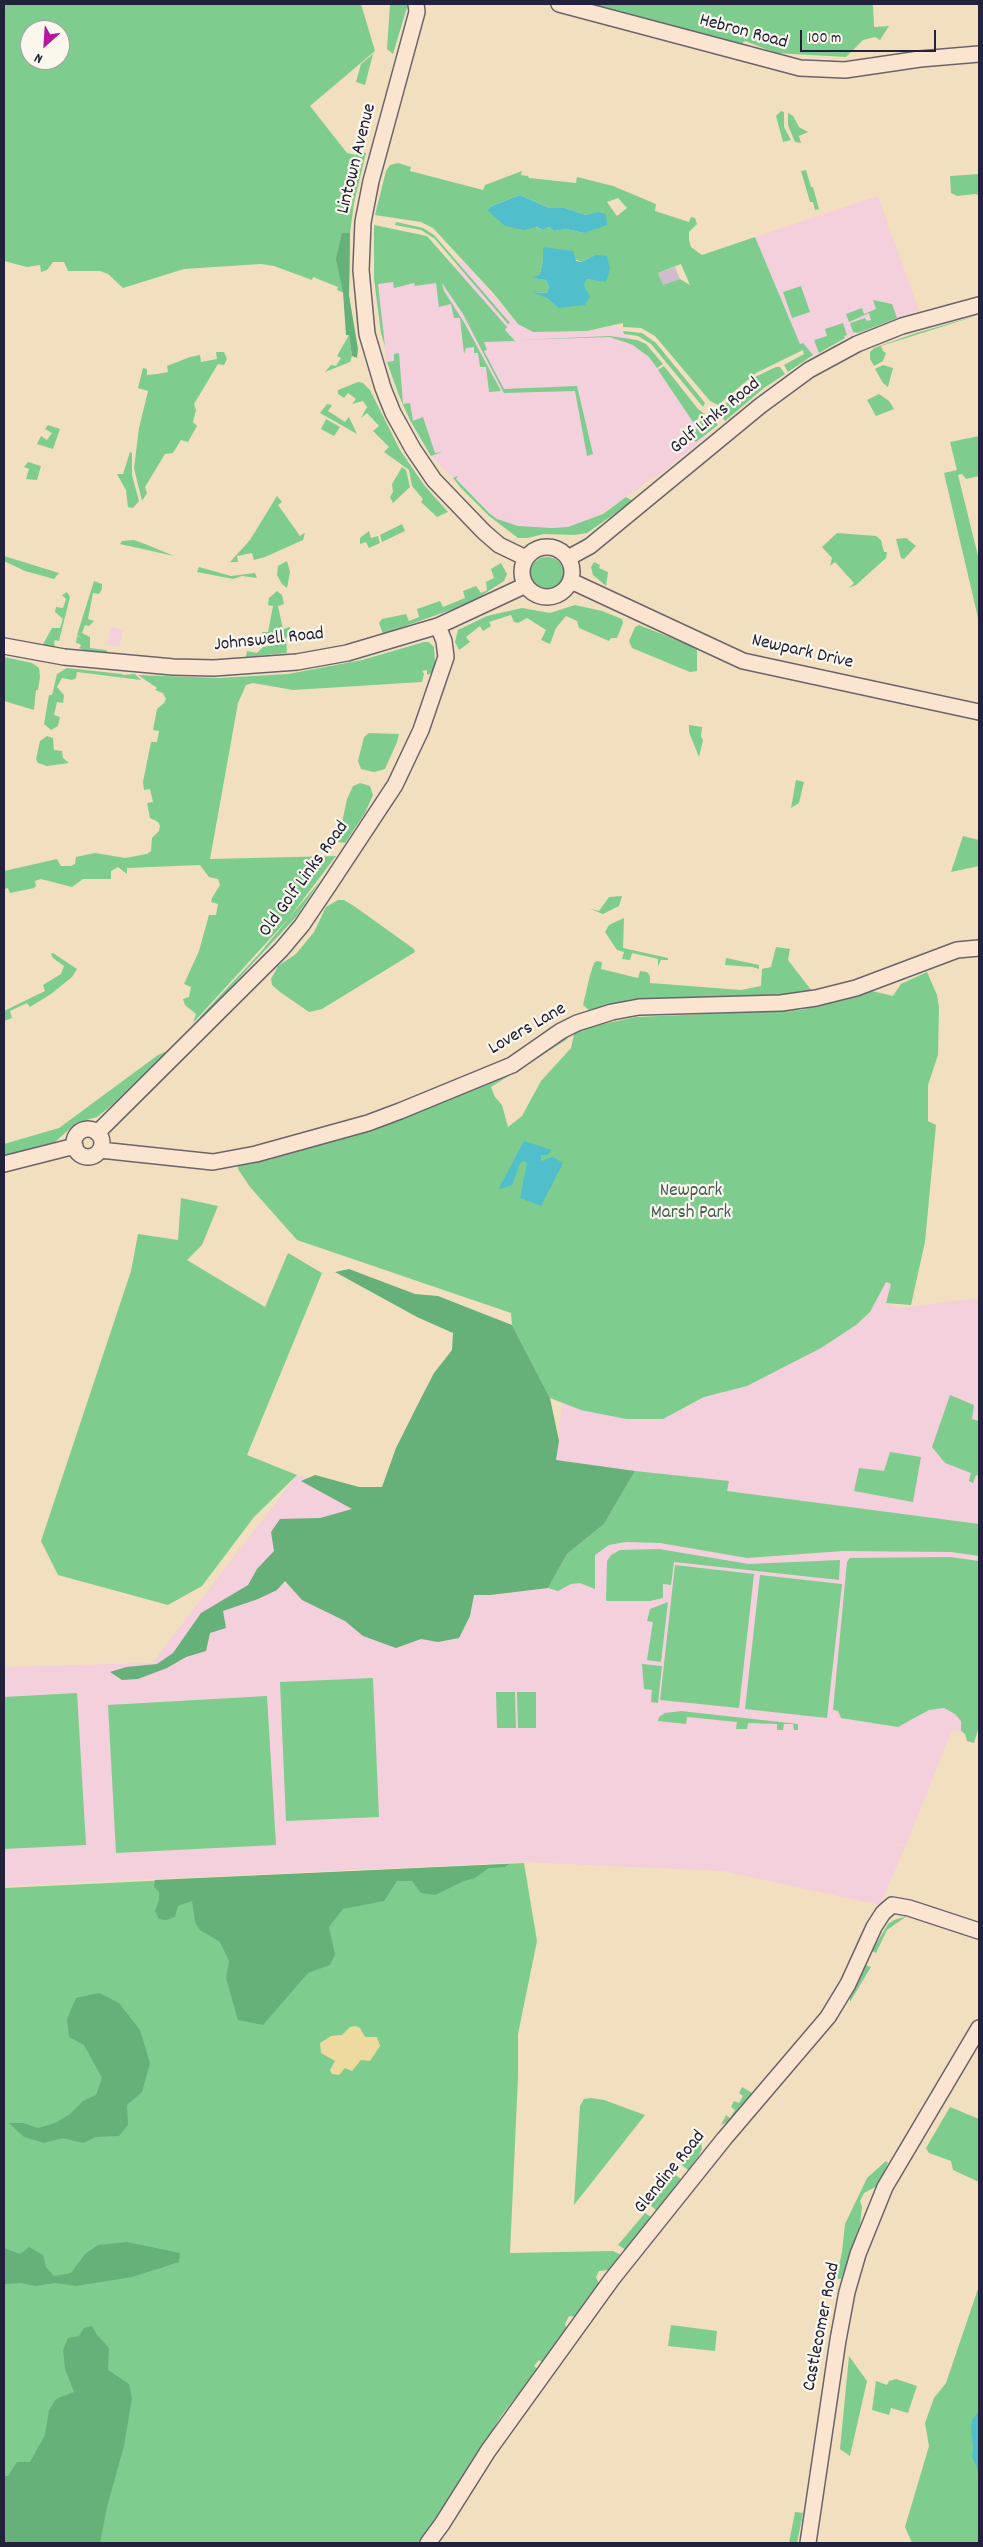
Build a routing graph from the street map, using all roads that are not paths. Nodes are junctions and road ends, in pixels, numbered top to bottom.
1 (559, 4) edge
2 (420, 7) edge
3 (979, 54) edge
4 (979, 305) edge
5 (526, 558) junction
6 (568, 558) junction
7 (570, 581) junction
8 (526, 585) junction
9 (438, 626) junction
10 (4, 646) edge
11 (979, 712) edge
12 (979, 948) edge
13 (97, 1133) junction
14 (75, 1146) junction
15 (100, 1150) junction
16 (4, 1164) edge
17 (979, 1931) edge
18 (979, 2028) edge
19 (428, 2543) edge
20 (808, 2543) edge

1 - 3 street, Hebron Road
2 - 5 street, Lintown Avenue
4 - 6 street, Golf Links Road
5 - 6 street
5 - 8 street
6 - 7 street
7 - 8 street
7 - 11 street, Newpark Drive
8 - 9 street, Johnswell Road
9 - 10 street, Johnswell Road
9 - 13 street, Old Golf Links Road
12 - 15 street, Lovers Lane
13 - 14 street
13 - 15 street
14 - 15 street
14 - 16 street
17 - 19 street, Glendine Road
18 - 20 street, Castlecomer Road

